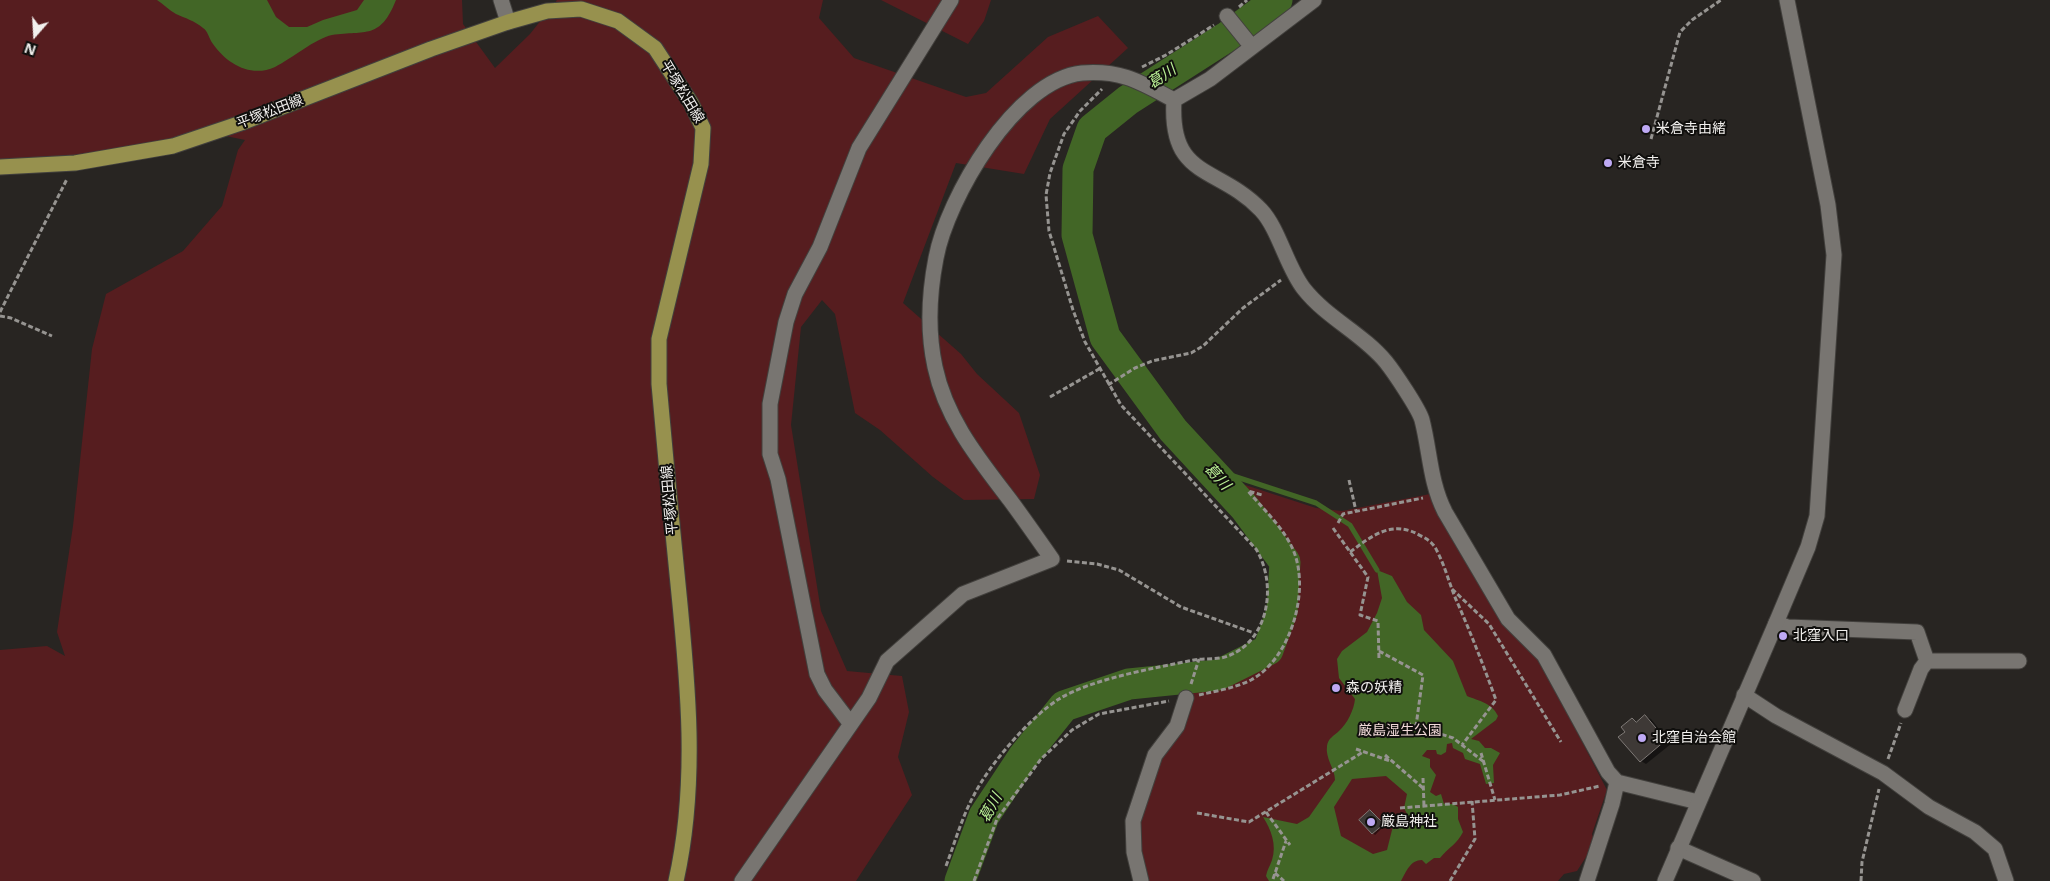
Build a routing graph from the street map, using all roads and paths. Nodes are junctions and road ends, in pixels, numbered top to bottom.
1 (501, 0) edge
2 (951, 0) edge
3 (1314, 0) edge
4 (1721, 0) edge
5 (1787, 0) edge
6 (1714, 2) edge
7 (1224, 18) joint
8 (508, 22) junction
9 (1252, 47) junction
10 (1118, 74) junction
11 (1169, 97) junction
12 (1651, 139) dead end
13 (75, 163) junction
14 (0, 167) edge
15 (1294, 271) junction
16 (0, 312) edge
17 (0, 316) edge
18 (52, 336) dead end
19 (1099, 369) junction
20 (1108, 385) junction
21 (1050, 397) dead end
22 (1349, 480) dead end
23 (1262, 495) dead end
24 (1436, 496) junction
25 (1356, 511) junction
26 (1338, 523) dead end
27 (1333, 528) dead end
28 (1350, 552) junction
29 (1052, 559) junction
30 (1451, 587) junction
31 (1776, 623) junction
32 (1254, 633) junction
33 (1379, 651) junction
34 (1379, 659) dead end
35 (1199, 660) junction
36 (1927, 661) junction
37 (2019, 661) dead end
38 (1744, 695) junction
39 (1186, 698) junction
40 (1905, 710) joint
41 (850, 723) junction
42 (1406, 723) dead end
43 (1416, 726) junction
44 (1561, 742) dead end
45 (1462, 745) junction
46 (1356, 749) dead end
47 (1363, 752) junction
48 (1481, 753) dead end
49 (1384, 755) dead end
50 (1393, 762) junction
51 (1484, 762) junction
52 (1883, 774) junction
53 (1423, 778) dead end
54 (1617, 782) junction
55 (1596, 787) dead end
56 (1423, 788) junction
57 (1495, 800) junction
58 (1472, 801) junction
59 (1698, 802) junction
60 (1424, 806) junction
61 (1400, 808) dead end
62 (1266, 812) junction
63 (1196, 813) dead end
64 (1286, 841) junction
65 (1290, 845) dead end
66 (1678, 848) junction
67 (946, 866) dead end
68 (1275, 873) junction
69 (1273, 879) dead end
70 (676, 881) edge
71 (742, 881) edge
72 (974, 881) edge
73 (1141, 881) edge
74 (1284, 881) edge
75 (1450, 881) edge
76 (1587, 881) edge
77 (1664, 881) edge
78 (1753, 881) edge
79 (1862, 881) edge
80 (2006, 881) edge

1 - 8 street
2 - 41 street
3 - 9 street
4 - 6 path
5 - 31 street
6 - 12 path
7 - 9 street
7 - 10 path
8 - 13 main road, 平塚松田線
8 - 70 main road, 平塚松田線
9 - 11 street
10 - 11 street
10 - 19 path
10 - 29 street
11 - 15 street
13 - 14 main road, 平塚松田線
13 - 16 path
15 - 20 path
15 - 24 street
17 - 18 path
19 - 20 path
19 - 21 path
20 - 32 path
22 - 25 path
23 - 39 path
24 - 25 path
24 - 54 street
25 - 26 path
27 - 28 path
28 - 30 path
28 - 33 path
29 - 32 path
29 - 41 street
30 - 44 path
30 - 45 path
31 - 36 street
31 - 38 street
32 - 35 path
33 - 34 path
33 - 43 path
35 - 39 path
35 - 67 path
36 - 37 street
36 - 40 street
38 - 52 street
38 - 59 street
39 - 72 path
39 - 73 street
40 - 52 path
41 - 71 street
42 - 43 path
43 - 45 path
45 - 51 path
46 - 47 path
47 - 50 path
47 - 62 path
48 - 51 path
49 - 50 path
50 - 56 path
51 - 57 path
52 - 79 path
52 - 80 street
53 - 56 path
54 - 59 street
54 - 76 street
55 - 57 path
56 - 60 path
57 - 58 path
58 - 60 path
58 - 75 path
59 - 66 street
60 - 61 path
62 - 63 path
62 - 64 path
64 - 65 path
64 - 68 path
66 - 77 street
66 - 78 street
68 - 69 path
68 - 74 path

